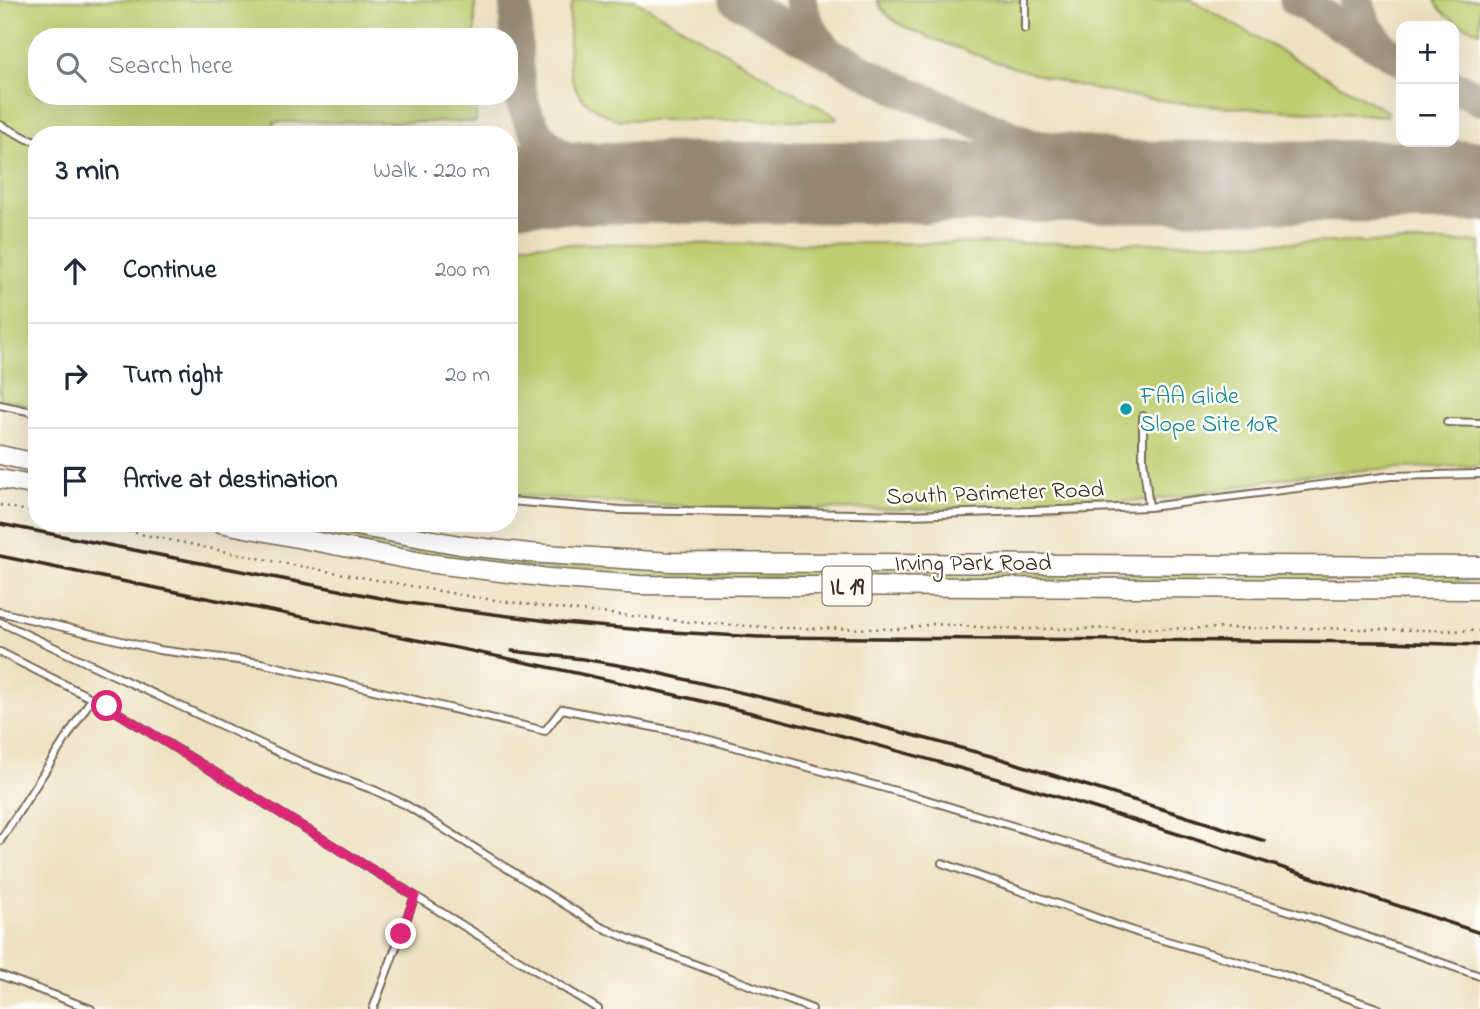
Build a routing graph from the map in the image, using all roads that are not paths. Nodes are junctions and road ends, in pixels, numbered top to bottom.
1 (1025, 0) edge
2 (1025, 29) dead end
3 (0, 125) edge
4 (28, 139) edge
5 (0, 405) edge
6 (28, 411) edge
7 (1143, 416) dead end
8 (1447, 422) dead end
9 (1480, 423) edge
10 (0, 455) edge
11 (28, 461) edge
12 (1480, 474) edge
13 (0, 479) edge
14 (28, 484) edge
15 (518, 502) edge
16 (1149, 507) junction
17 (293, 532) edge
18 (389, 532) edge
19 (1219, 565) junction
20 (1480, 566) edge
21 (1219, 588) junction
22 (1480, 590) edge
23 (0, 612) edge
24 (0, 622) edge
25 (0, 652) edge
26 (92, 698) junction
27 (0, 841) edge
28 (942, 863) dead end
29 (415, 896) junction
30 (0, 975) edge
31 (1480, 975) edge
32 (92, 1009) edge
33 (373, 1009) edge
34 (598, 1009) edge
35 (812, 1009) edge
36 (1379, 1009) edge

1 - 2 lane
3 - 4 lane
5 - 6 lane
7 - 16 lane
8 - 9 lane
10 - 11 main road
12 - 16 lane, South Parimeter Road
13 - 14 main road
15 - 16 lane, South Parimeter Road
17 - 21 main road, Irving Park Road / IL 19
18 - 19 main road, Irving Park Road / IL 19
19 - 20 main road, Irving Park Road / IL 19
19 - 21 lane
21 - 22 main road, Irving Park Road / IL 19
23 - 31 lane
24 - 35 lane
25 - 26 lane
26 - 27 lane
26 - 29 lane
28 - 36 lane
29 - 33 lane
29 - 34 lane
30 - 32 lane

